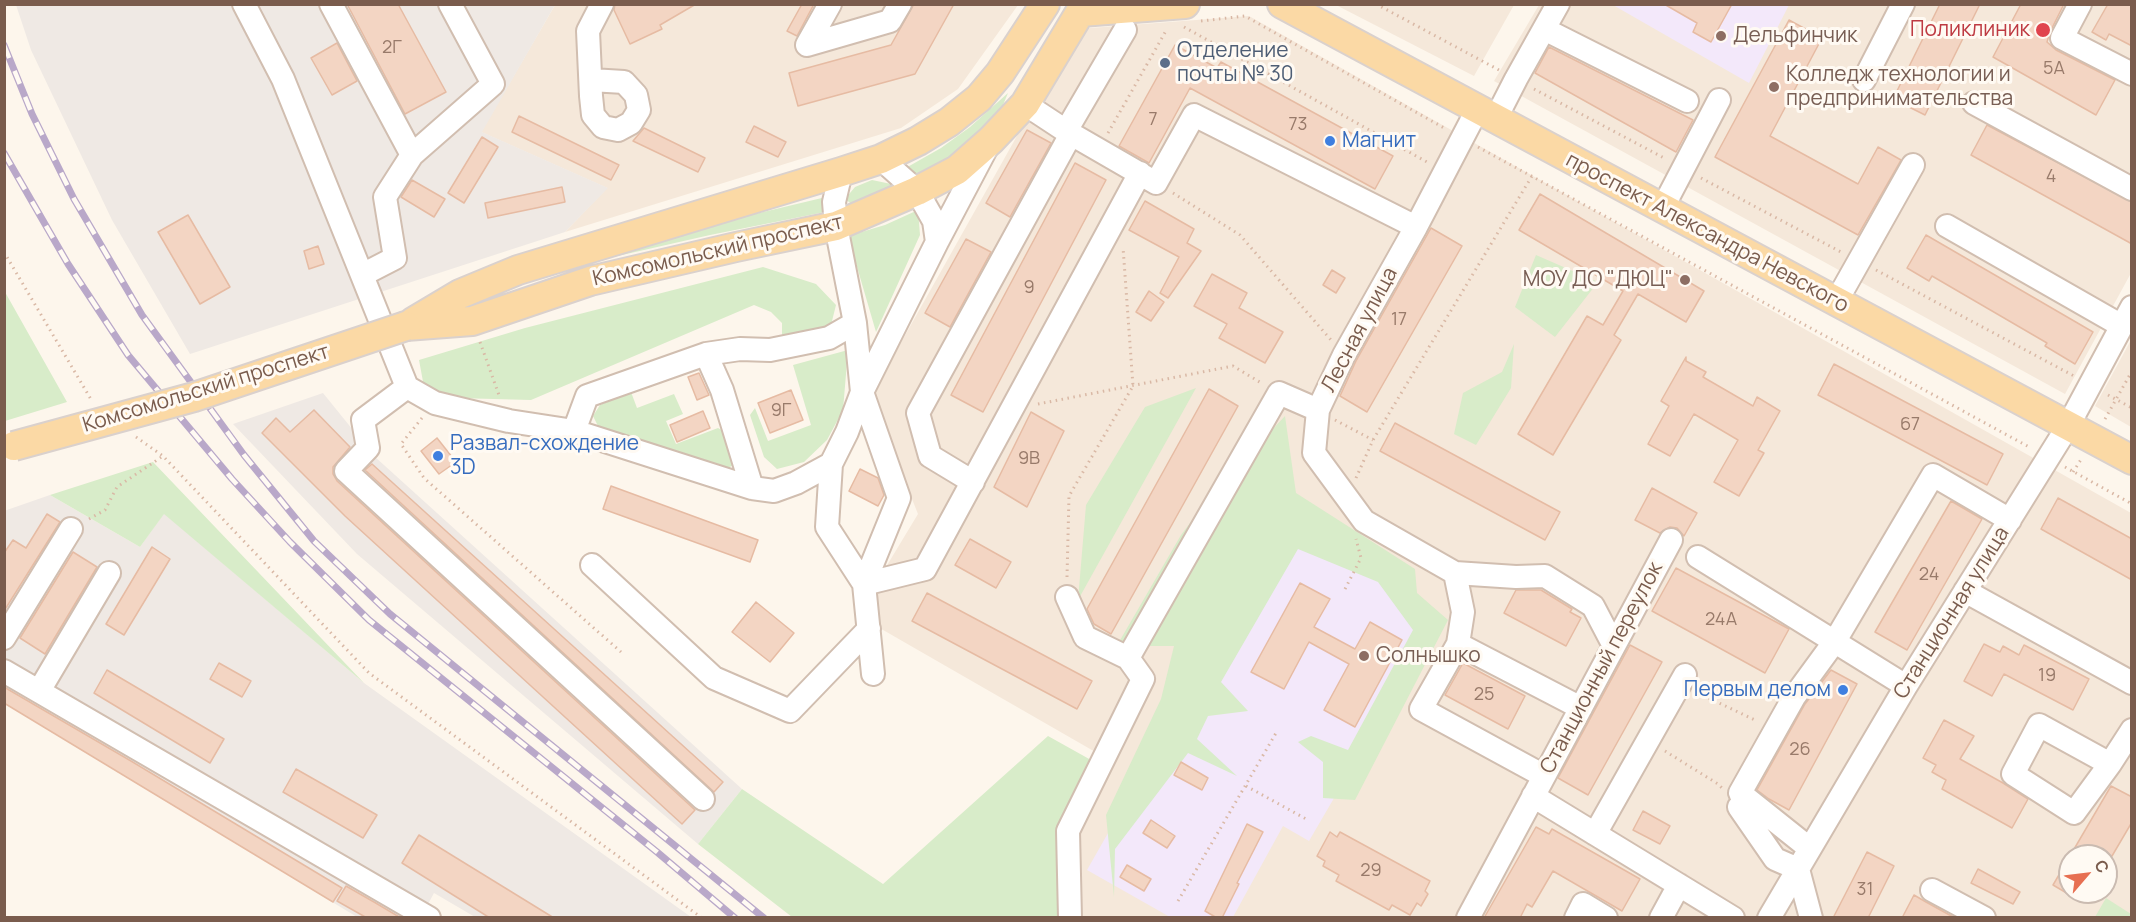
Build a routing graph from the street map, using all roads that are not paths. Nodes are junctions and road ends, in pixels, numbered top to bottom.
1 (244, 4) edge
2 (331, 4) edge
3 (450, 4) edge
4 (602, 4) edge
5 (830, 4) edge
6 (900, 4) edge
7 (1045, 4) edge
8 (1282, 4) edge
9 (1558, 4) edge
10 (1903, 4) edge
11 (2080, 4) edge
12 (1083, 8) edge
13 (1186, 18) edge
14 (1544, 29) junction
15 (1125, 30) dead end
16 (2132, 74) edge
17 (591, 80) dead end
18 (1864, 80) dead end
19 (1719, 100) dead end
20 (1687, 101) dead end
21 (1974, 103) dead end
22 (1025, 104) junction
23 (1486, 115) junction
24 (1068, 132) junction
25 (991, 140) junction
26 (412, 154) junction
27 (881, 159) junction
28 (1913, 165) dead end
29 (841, 172) junction
30 (1148, 178) junction
31 (2132, 189) edge
32 (917, 191) junction
33 (1662, 208) junction
34 (836, 226) junction
35 (1947, 226) dead end
36 (1416, 227) junction
37 (937, 242) junction
38 (362, 275) junction
39 (1836, 302) junction
40 (2127, 316) edge
41 (855, 323) junction
42 (406, 326) junction
43 (706, 354) junction
44 (407, 387) junction
45 (862, 392) junction
46 (1318, 410) junction
47 (2068, 426) junction
48 (574, 431) junction
49 (9, 448) edge
50 (2132, 460) edge
51 (831, 464) junction
52 (973, 482) junction
53 (752, 488) junction
54 (2010, 519) junction
55 (71, 529) road end
56 (1671, 540) dead end
57 (1698, 557) dead end
58 (592, 565) dead end
59 (109, 573) dead end
60 (1455, 573) junction
61 (864, 584) junction
62 (1965, 591) junction
63 (1067, 597) road end
64 (869, 629) junction
65 (4, 638) edge
66 (1835, 641) junction
67 (1458, 644) junction
68 (1614, 646) junction
69 (1128, 658) junction
70 (4, 671) edge
71 (873, 674) dead end
72 (1682, 680) road end
73 (2132, 682) edge
74 (1906, 686) junction
75 (39, 691) junction
76 (1581, 708) junction
77 (2132, 730) edge
78 (2110, 764) dead end
79 (1544, 776) junction
80 (1533, 796) junction
81 (703, 799) dead end
82 (1739, 807) road end
83 (1595, 834) junction
84 (1809, 848) junction
85 (1798, 869) junction
86 (1680, 885) junction
87 (1932, 890) dead end
88 (429, 918) edge
89 (1070, 918) edge
90 (1468, 918) edge
91 (1576, 918) edge
92 (1606, 918) edge
93 (1661, 918) edge
94 (1733, 918) edge
95 (1769, 918) edge
96 (1811, 918) edge
97 (1984, 918) edge

1 - 38 street
2 - 26 street
3 - 26 street
4 - 17 street
5 - 6 street
7 - 27 main road, Комсомольский проспект
8 - 23 main road, проспект Александра Невского
9 - 14 street, Лесная улица
10 - 18 street
11 - 16 street
12 - 13 main road
12 - 22 main road, Комсомольский проспект
14 - 20 street
14 - 23 street, Лесная улица
15 - 24 street
19 - 33 street
21 - 31 street
22 - 24 street
22 - 25 main road, Комсомольский проспект
23 - 33 main road, проспект Александра Невского
23 - 36 street, Лесная улица
24 - 30 street
24 - 52 street
25 - 32 main road, Комсомольский проспект
25 - 37 street
26 - 38 street
27 - 29 main road, Комсомольский проспект
27 - 32 street
28 - 39 street
29 - 34 street
29 - 42 main road, Комсомольский проспект
30 - 36 street
30 - 52 street
32 - 34 main road, Комсомольский проспект
32 - 37 street
33 - 39 main road, проспект Александра Невского
34 - 41 street
34 - 42 main road, Комсомольский проспект
35 - 40 street
36 - 46 street, Лесная улица
37 - 45 street
38 - 44 street
39 - 47 main road, проспект Александра Невского
40 - 47 street, Станционная улица
41 - 43 street
41 - 45 street
42 - 49 main road, Комсомольский проспект, bridge
43 - 48 street
43 - 53 street
44 - 48 street
44 - 81 street
45 - 51 street
45 - 61 street
46 - 60 street
46 - 69 street, Лесная улица
47 - 50 main road, проспект Александра Невского
47 - 54 street, Станционная улица
48 - 53 street
51 - 53 street
51 - 61 street
52 - 61 street
54 - 62 street, Станционная улица
54 - 66 street
55 - 65 street
56 - 68 street, Станционный переулок
57 - 66 street
58 - 64 street
59 - 75 street
60 - 67 street
60 - 68 street
61 - 64 street
62 - 73 street
62 - 74 street, Станционная улица
63 - 69 street
64 - 71 street
66 - 74 street
66 - 84 street
67 - 76 street
67 - 79 street
68 - 76 street, Станционный переулок
69 - 89 street
70 - 75 street
72 - 83 street
74 - 84 street, Станционная улица
75 - 88 street
76 - 79 street, Станционный переулок
77 - 78 street
79 - 80 street, Станционный переулок
80 - 83 street, Станционный переулок
80 - 90 street, Станционный переулок
82 - 85 street
83 - 86 street, Станционный переулок
84 - 85 street, Станционная улица
85 - 95 street, Станционная улица
85 - 96 street
86 - 93 street
86 - 94 street, Станционный переулок
87 - 97 street
91 - 92 street

